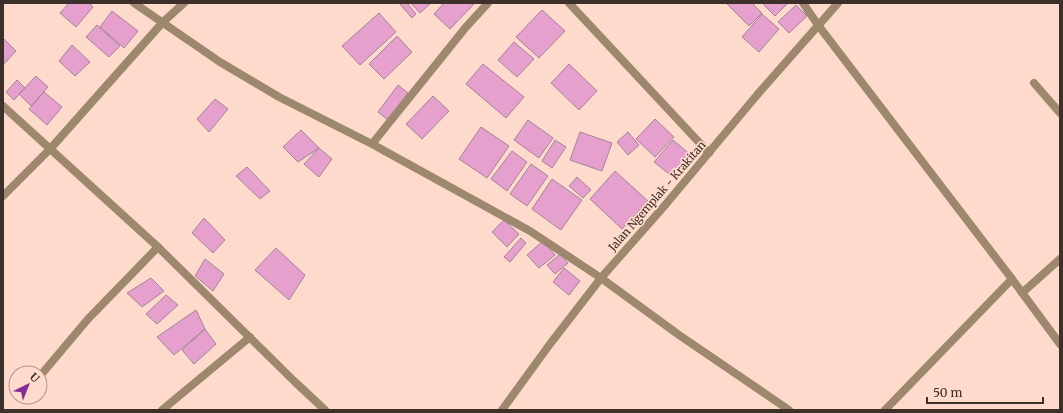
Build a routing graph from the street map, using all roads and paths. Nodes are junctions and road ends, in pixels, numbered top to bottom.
1 (134, 3) edge
2 (184, 3) edge
3 (488, 3) edge
4 (569, 3) edge
5 (803, 3) edge
6 (838, 3) edge
7 (163, 22) junction
8 (818, 25) junction
9 (1034, 82) dead end
10 (3, 106) edge
11 (1060, 113) edge
12 (372, 144) junction
13 (51, 148) junction
14 (709, 153) junction
15 (3, 196) edge
16 (158, 247) junction
17 (1060, 259) edge
18 (601, 278) junction
19 (1012, 279) junction
20 (1022, 293) junction
21 (250, 337) junction
22 (1060, 344) edge
23 (48, 366) edge
24 (778, 407) edge
25 (162, 410) edge
26 (325, 410) edge
27 (502, 410) edge
28 (789, 410) edge
29 (885, 410) edge

1 - 7 street
2 - 7 street
3 - 12 street
4 - 14 street
5 - 8 street
6 - 8 street, Jalan Ngemplak - Krakitan
7 - 12 street
7 - 13 street
8 - 14 street, Jalan Ngemplak - Krakitan
8 - 19 street
9 - 11 street
10 - 13 street
12 - 18 street
13 - 15 street
13 - 16 street
14 - 18 street, Jalan Ngemplak - Krakitan
16 - 21 street
16 - 23 street
17 - 20 street
18 - 24 street
18 - 27 street, Jalan Ngemplak - Krakitan
19 - 20 street
19 - 29 street
20 - 22 street
21 - 25 street
21 - 26 street
24 - 28 street

